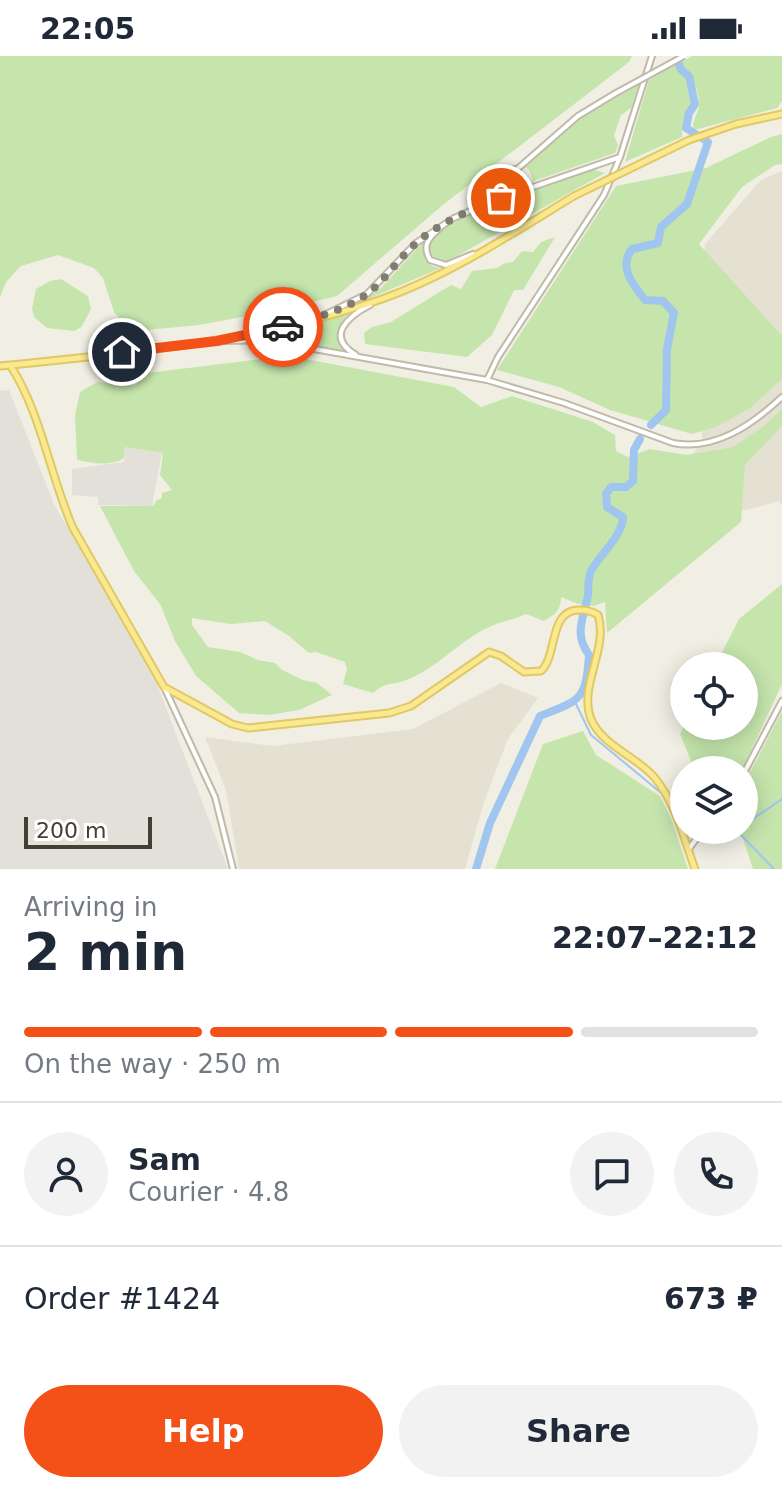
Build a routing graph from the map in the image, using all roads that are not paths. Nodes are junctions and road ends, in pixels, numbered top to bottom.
1 (652, 56) edge
2 (684, 56) edge
3 (782, 114) edge
4 (620, 157) junction
5 (516, 167) junction
6 (531, 188) junction
7 (470, 210) junction
8 (454, 218) junction
9 (483, 250) junction
10 (383, 299) junction
11 (310, 320) junction
12 (217, 341) junction
13 (362, 358) junction
14 (0, 363) edge
15 (10, 365) junction
16 (487, 380) junction
17 (782, 397) edge
18 (164, 687) junction
19 (782, 701) edge
20 (753, 756) edge
21 (692, 844) edge
22 (688, 850) junction
23 (233, 869) edge
24 (695, 869) edge

1 - 4 street
2 - 5 street, bridge
3 - 9 main road, bridge
4 - 6 street
4 - 16 street
5 - 6 street
5 - 7 street
6 - 7 street
7 - 8 street
8 - 9 street
8 - 11 street
9 - 10 main road
10 - 11 main road
10 - 13 street
11 - 12 main road
12 - 13 street
12 - 15 main road
13 - 16 street
14 - 15 main road
15 - 18 main road
16 - 17 street
18 - 22 main road
18 - 23 street
19 - 20 street
21 - 22 street
22 - 24 main road

